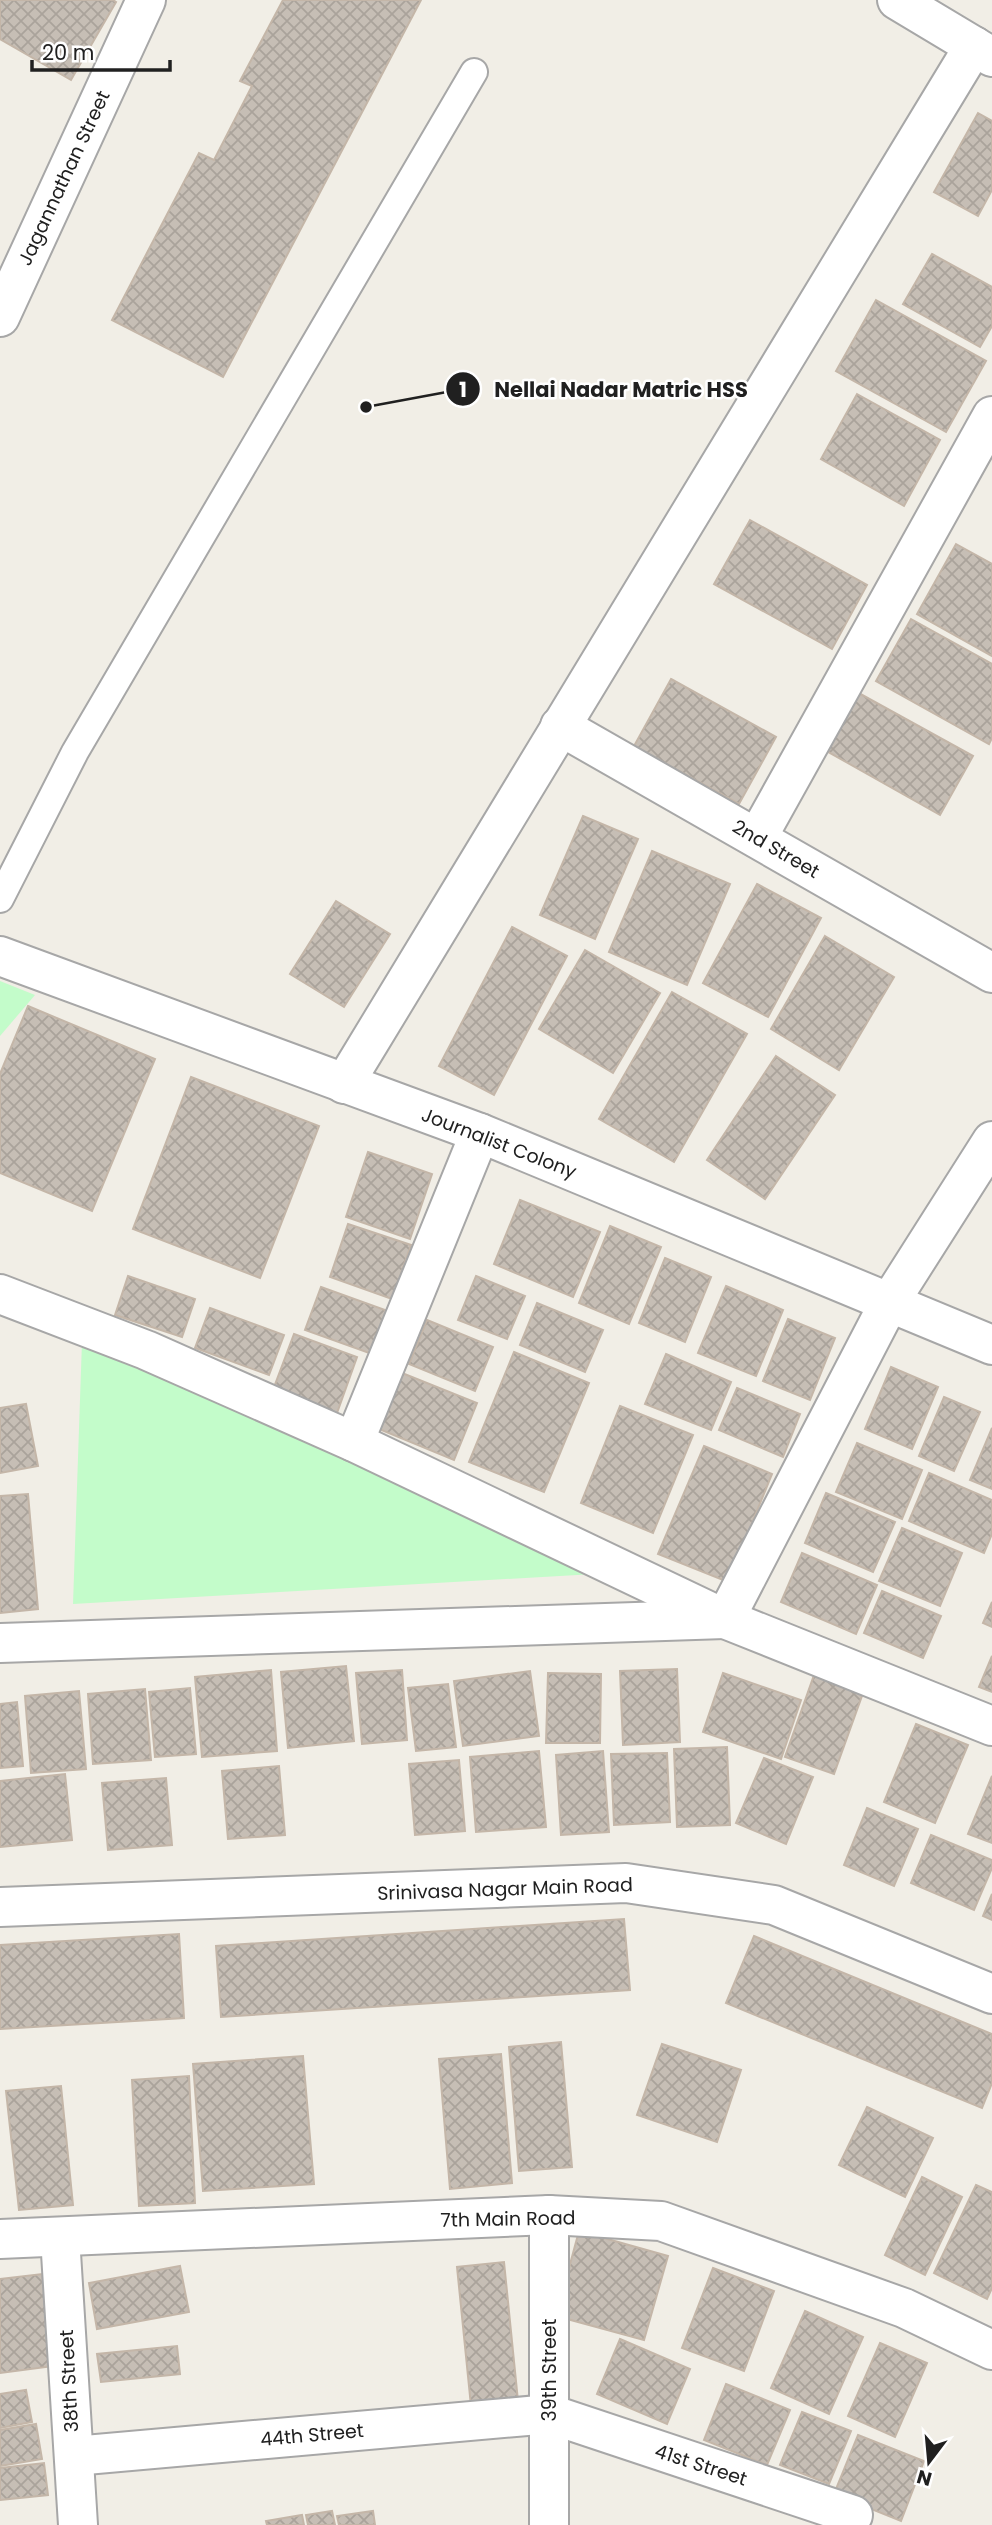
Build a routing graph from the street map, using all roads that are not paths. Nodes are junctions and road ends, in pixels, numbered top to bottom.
1 (146, 0) edge
2 (897, 0) edge
3 (983, 51) edge
4 (474, 72) dead end
5 (0, 317) edge
6 (992, 416) edge
7 (560, 726) junction
8 (757, 838) junction
9 (0, 899) edge
10 (0, 956) edge
11 (992, 973) edge
12 (344, 1084) junction
13 (480, 1133) junction
14 (992, 1141) edge
15 (0, 1294) edge
16 (890, 1303) junction
17 (992, 1345) edge
18 (354, 1442) junction
19 (724, 1619) junction
20 (0, 1643) edge
21 (992, 1726) edge
22 (0, 1907) edge
23 (992, 1994) edge
24 (549, 2216) junction
25 (61, 2237) junction
26 (0, 2239) edge
27 (992, 2350) edge
28 (550, 2414) junction
29 (74, 2456) junction
30 (853, 2515) dead end
31 (79, 2525) edge
32 (548, 2525) edge

1 - 5 street, Jagannathan Street
2 - 3 street
3 - 7 street
4 - 9 lane
6 - 8 street
7 - 8 street, 2nd Street
7 - 12 street
8 - 11 street, 2nd Street
10 - 12 street, Journalist Colony
12 - 13 street, Journalist Colony
13 - 16 street, Journalist Colony
13 - 18 street
14 - 16 street
15 - 18 street
16 - 17 street, Journalist Colony
16 - 19 street
18 - 19 street
19 - 20 street
19 - 21 street
22 - 23 street, Srinivasa Nagar Main Road
24 - 25 street, 7th Main Road
24 - 27 street, 7th Main Road
24 - 28 street, 39th Street
25 - 26 street, 7th Main Road
25 - 29 street, 38th Street
28 - 29 street, 44th Street
28 - 30 street, 41st Street
28 - 32 street, 39th Street
29 - 31 street, 38th Street

